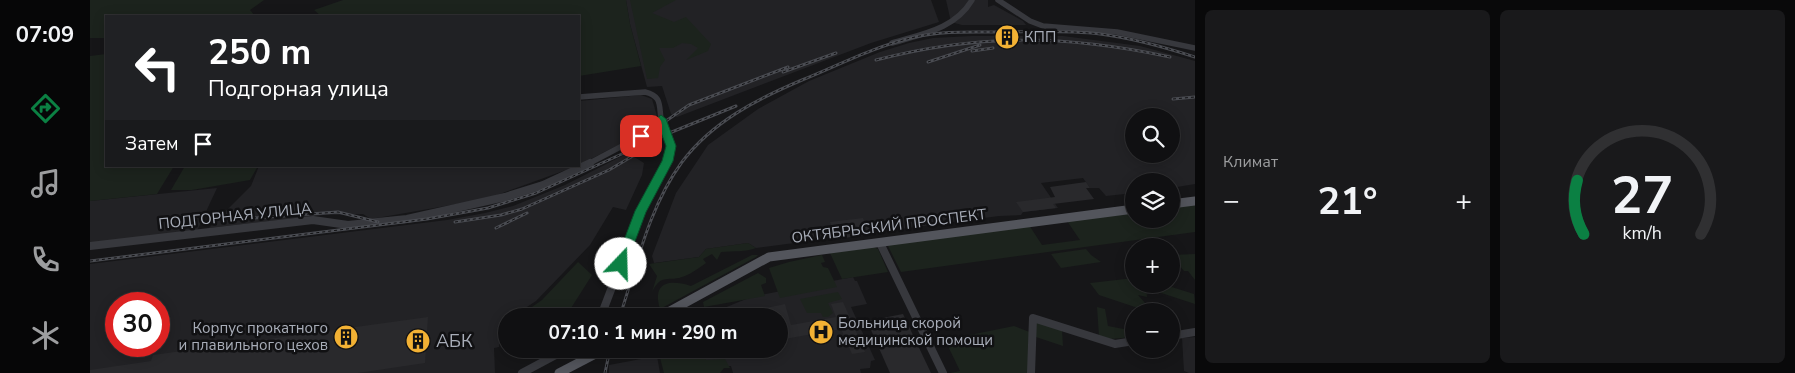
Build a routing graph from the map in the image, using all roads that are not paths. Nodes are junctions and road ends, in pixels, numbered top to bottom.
1 (972, 0) edge
2 (998, 0) edge
3 (892, 43) dead end
4 (1195, 48) edge
5 (580, 97) edge
6 (661, 119) junction
7 (1195, 201) edge
8 (1180, 203) edge
9 (1125, 210) edge
10 (880, 243) junction
11 (90, 246) edge
12 (604, 308) edge
13 (677, 308) edge
14 (1195, 332) edge
15 (1180, 334) edge
16 (1125, 342) edge
17 (550, 358) edge
18 (587, 358) edge
19 (522, 373) edge
20 (559, 373) edge
21 (943, 373) edge
22 (1031, 373) edge

1 - 3 street
2 - 4 street
5 - 6 street
6 - 11 street, ПОДГОРНАЯ УЛИЦА
6 - 12 street
7 - 8 main road
9 - 10 main road, ОКТЯБРЬСКИЙ ПРОСПЕКТ
10 - 13 main road, ОКТЯБРЬСКИЙ ПРОСПЕКТ
10 - 21 street
14 - 15 street
16 - 22 street
17 - 19 street
18 - 20 main road

